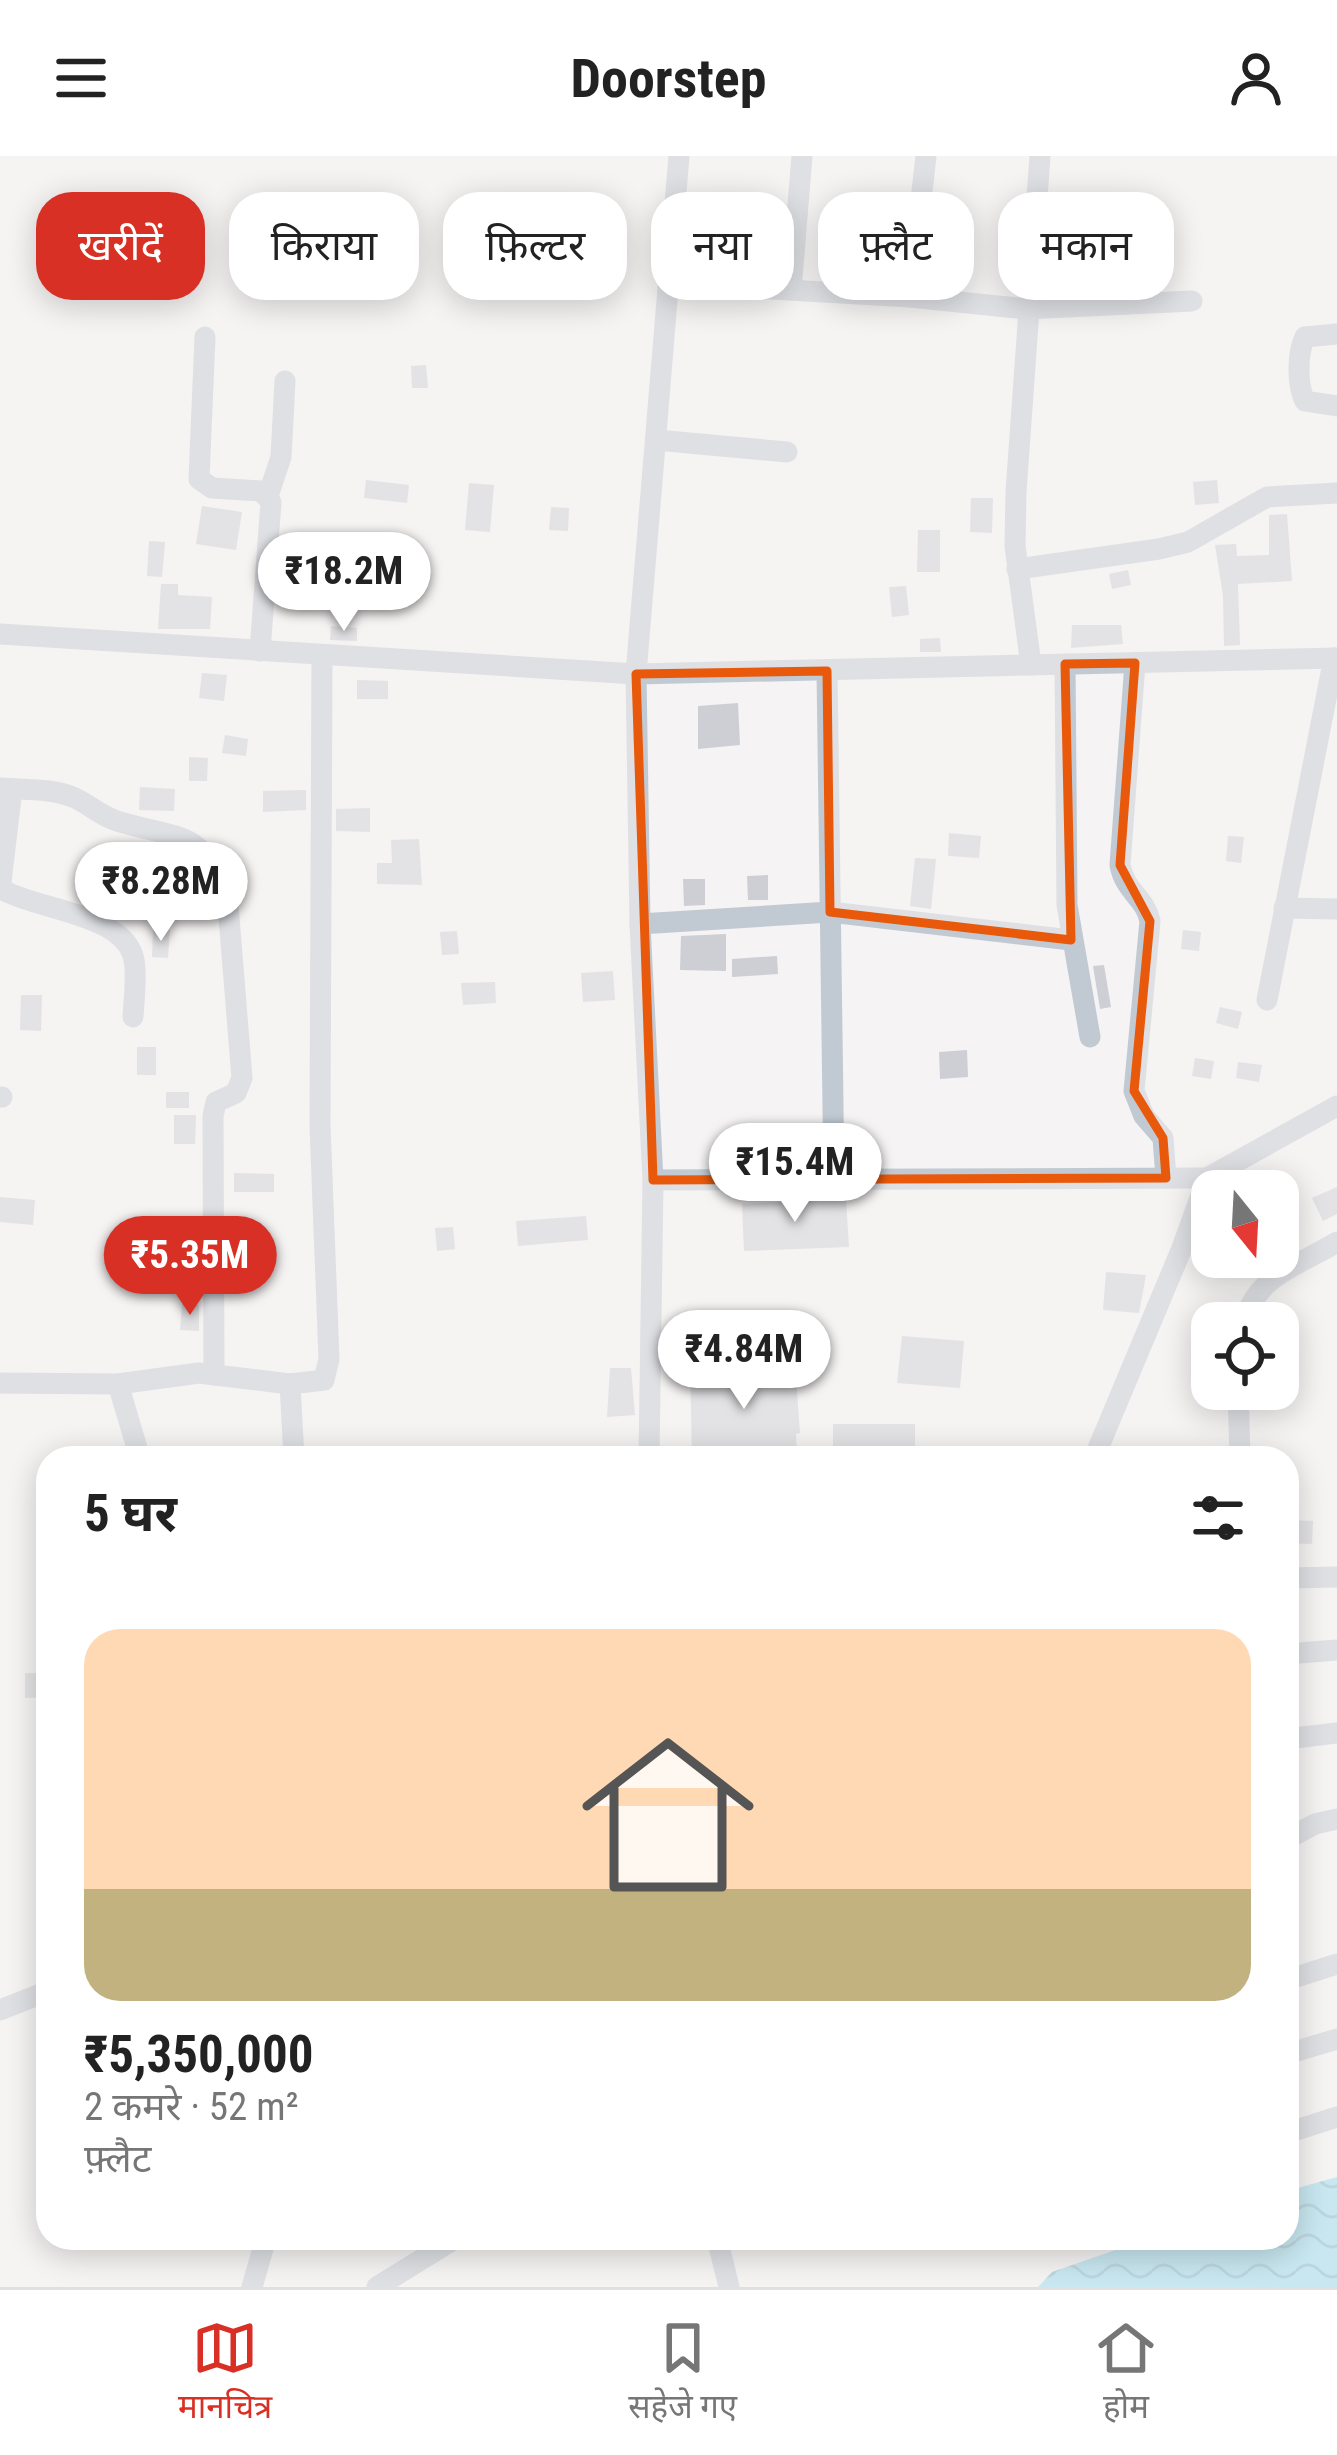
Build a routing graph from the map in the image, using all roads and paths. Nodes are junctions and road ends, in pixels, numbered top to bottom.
1 (679, 156) edge
2 (802, 156) edge
3 (926, 156) edge
4 (1040, 156) edge
5 (676, 192) edge
6 (922, 192) edge
7 (794, 253) edge
8 (667, 300) edge
9 (939, 300) edge
10 (1192, 301) dead end
11 (1026, 309) junction
12 (1337, 334) edge
13 (205, 337) dead end
14 (285, 381) dead end
15 (1337, 406) edge
16 (656, 440) junction
17 (788, 452) dead end
18 (1337, 493) edge
19 (268, 496) junction
20 (1017, 569) junction
21 (0, 634) edge
22 (260, 651) junction
23 (322, 656) junction
24 (1335, 658) edge
25 (1135, 663) junction
26 (1065, 664) junction
27 (1031, 665) junction
28 (827, 671) junction
29 (636, 674) junction
30 (6, 788) edge
31 (1283, 908) junction
32 (1337, 909) edge
33 (830, 912) junction
34 (640, 924) junction
35 (1071, 940) junction
36 (1267, 1000) dead end
37 (133, 1018) dead end
38 (1090, 1036) dead end
39 (1337, 1106) edge
40 (1221, 1170) edge
41 (1166, 1178) junction
42 (1191, 1178) edge
43 (653, 1180) junction
44 (834, 1180) junction
45 (1191, 1223) edge
46 (1337, 1242) edge
47 (1249, 1302) edge
48 (214, 1375) junction
49 (0, 1383) edge
50 (118, 1384) junction
51 (290, 1384) junction
52 (1239, 1410) edge
53 (136, 1446) edge
54 (293, 1446) edge
55 (649, 1446) edge
56 (1099, 1446) edge
57 (1240, 1446) edge
58 (1337, 1577) edge
59 (1299, 1578) edge
60 (1337, 1650) edge
61 (1299, 1653) edge
62 (1337, 1733) edge
63 (1299, 1738) edge
64 (1337, 1820) edge
65 (1299, 1833) edge
66 (1337, 1964) edge
67 (1299, 1976) edge
68 (36, 1996) edge
69 (0, 2010) edge
70 (1337, 2039) edge
71 (1299, 2050) edge
72 (1337, 2117) edge
73 (1299, 2129) edge
74 (263, 2250) edge
75 (437, 2250) edge
76 (720, 2250) edge
77 (253, 2287) edge
78 (377, 2287) edge
79 (729, 2287) edge

1 - 5 street
2 - 7 street
3 - 6 street
4 - 11 street
8 - 16 street
9 - 11 street
10 - 11 street
11 - 20 street
12 - 15 street
13 - 19 street
14 - 19 street
16 - 17 street
16 - 29 street
18 - 20 street
19 - 22 street
20 - 27 street
21 - 22 street
22 - 23 street
23 - 29 street
23 - 51 street
24 - 25 street
24 - 31 street
25 - 26 street
25 - 41 street
26 - 27 street
26 - 35 street
27 - 28 street
28 - 29 street
28 - 33 street
29 - 34 street
30 - 37 street
30 - 48 street
31 - 32 street
31 - 36 street
33 - 34 street
33 - 35 street
33 - 44 street
34 - 43 street
35 - 38 street
39 - 40 street
41 - 42 street
41 - 44 street
43 - 44 street
43 - 55 street
45 - 56 street
46 - 47 street
48 - 50 street
48 - 51 street
49 - 50 street
50 - 53 street
51 - 54 street
52 - 57 street
58 - 59 street
60 - 61 street
62 - 63 street
64 - 65 street
66 - 67 street
68 - 69 street
70 - 71 street
72 - 73 street
74 - 77 street
75 - 78 street
76 - 79 street

